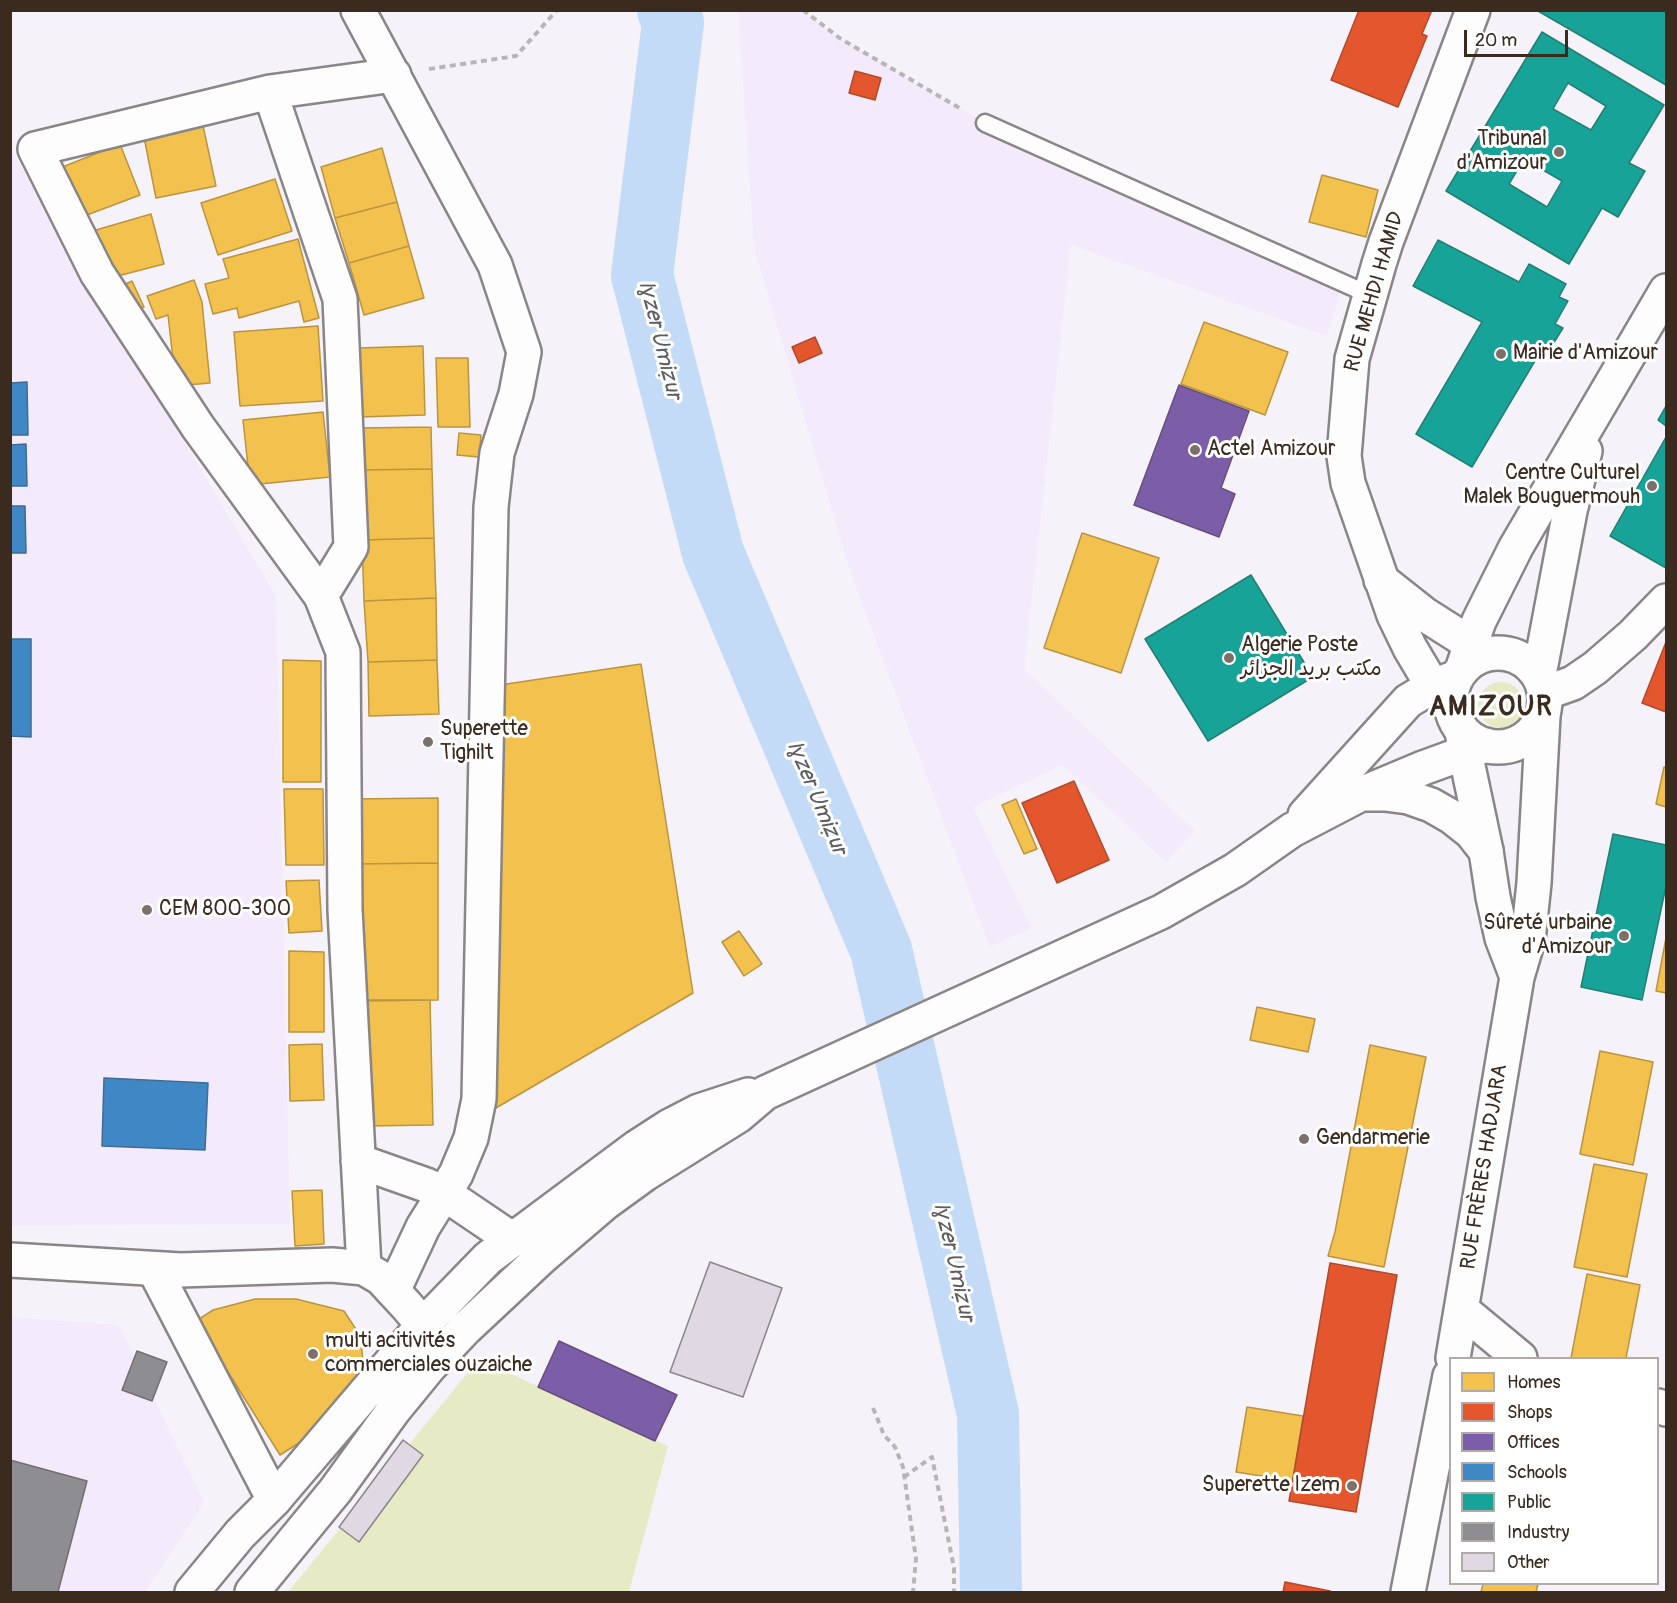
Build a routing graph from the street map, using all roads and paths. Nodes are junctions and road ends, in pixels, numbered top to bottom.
1 (358, 10) edge
2 (557, 10) edge
3 (803, 10) edge
4 (1473, 10) edge
5 (394, 75) junction
6 (270, 92) junction
7 (985, 123) joint
8 (1370, 295) junction
9 (1664, 303) edge
10 (1598, 408) junction
11 (1381, 580) junction
12 (321, 596) junction
13 (1666, 601) edge
14 (1542, 695) junction
15 (1464, 696) junction
16 (1361, 794) junction
17 (1292, 830) junction
18 (1486, 851) junction
19 (1517, 977) junction
20 (765, 1093) junction
21 (358, 1161) junction
22 (445, 1194) junction
23 (513, 1240) junction
24 (10, 1260) edge
25 (364, 1268) junction
26 (154, 1269) junction
27 (393, 1291) junction
28 (1462, 1310) junction
29 (423, 1326) junction
30 (441, 1355) junction
31 (1454, 1357) edge
32 (1518, 1357) edge
33 (1449, 1381) edge
34 (873, 1408) dead end
35 (904, 1477) junction
36 (274, 1500) junction
37 (192, 1593) edge
38 (252, 1593) edge
39 (913, 1593) edge
40 (954, 1593) edge
41 (1408, 1593) edge

1 - 5 main road
2 - 5 path
3 - 7 path
4 - 8 main road, RUE MEHDI HAMID
5 - 6 main road
5 - 22 main road
6 - 12 main road
6 - 12 main road
7 - 8 lane
8 - 11 main road, RUE MEHDI HAMID
9 - 10 main road
10 - 14 main road, RUE FRÈRES HADJARA
10 - 15 main road
11 - 15 main road
11 - 15 main road, RUE MEHDI HAMID
12 - 21 main road
13 - 14 main road
14 - 15 main road
14 - 15 main road
14 - 19 main road, RUE FRÈRES HADJARA
15 - 16 main road
15 - 17 main road
15 - 18 main road, RUE MEHDI HAMID
16 - 17 main road
16 - 18 main road
17 - 20 main road
18 - 19 main road, RUE MEHDI HAMID
19 - 28 main road, RUE FRÈRES HADJARA
20 - 23 main road
20 - 30 main road
21 - 22 main road
21 - 25 main road
22 - 23 main road
22 - 27 main road
23 - 29 main road
24 - 26 main road
25 - 26 main road
25 - 27 main road
26 - 36 main road
27 - 29 main road
28 - 31 main road, RUE FRÈRES HADJARA
28 - 32 main road
29 - 30 main road
29 - 36 main road
30 - 38 main road
33 - 41 main road
34 - 35 path
35 - 39 path
35 - 40 path
36 - 37 main road

